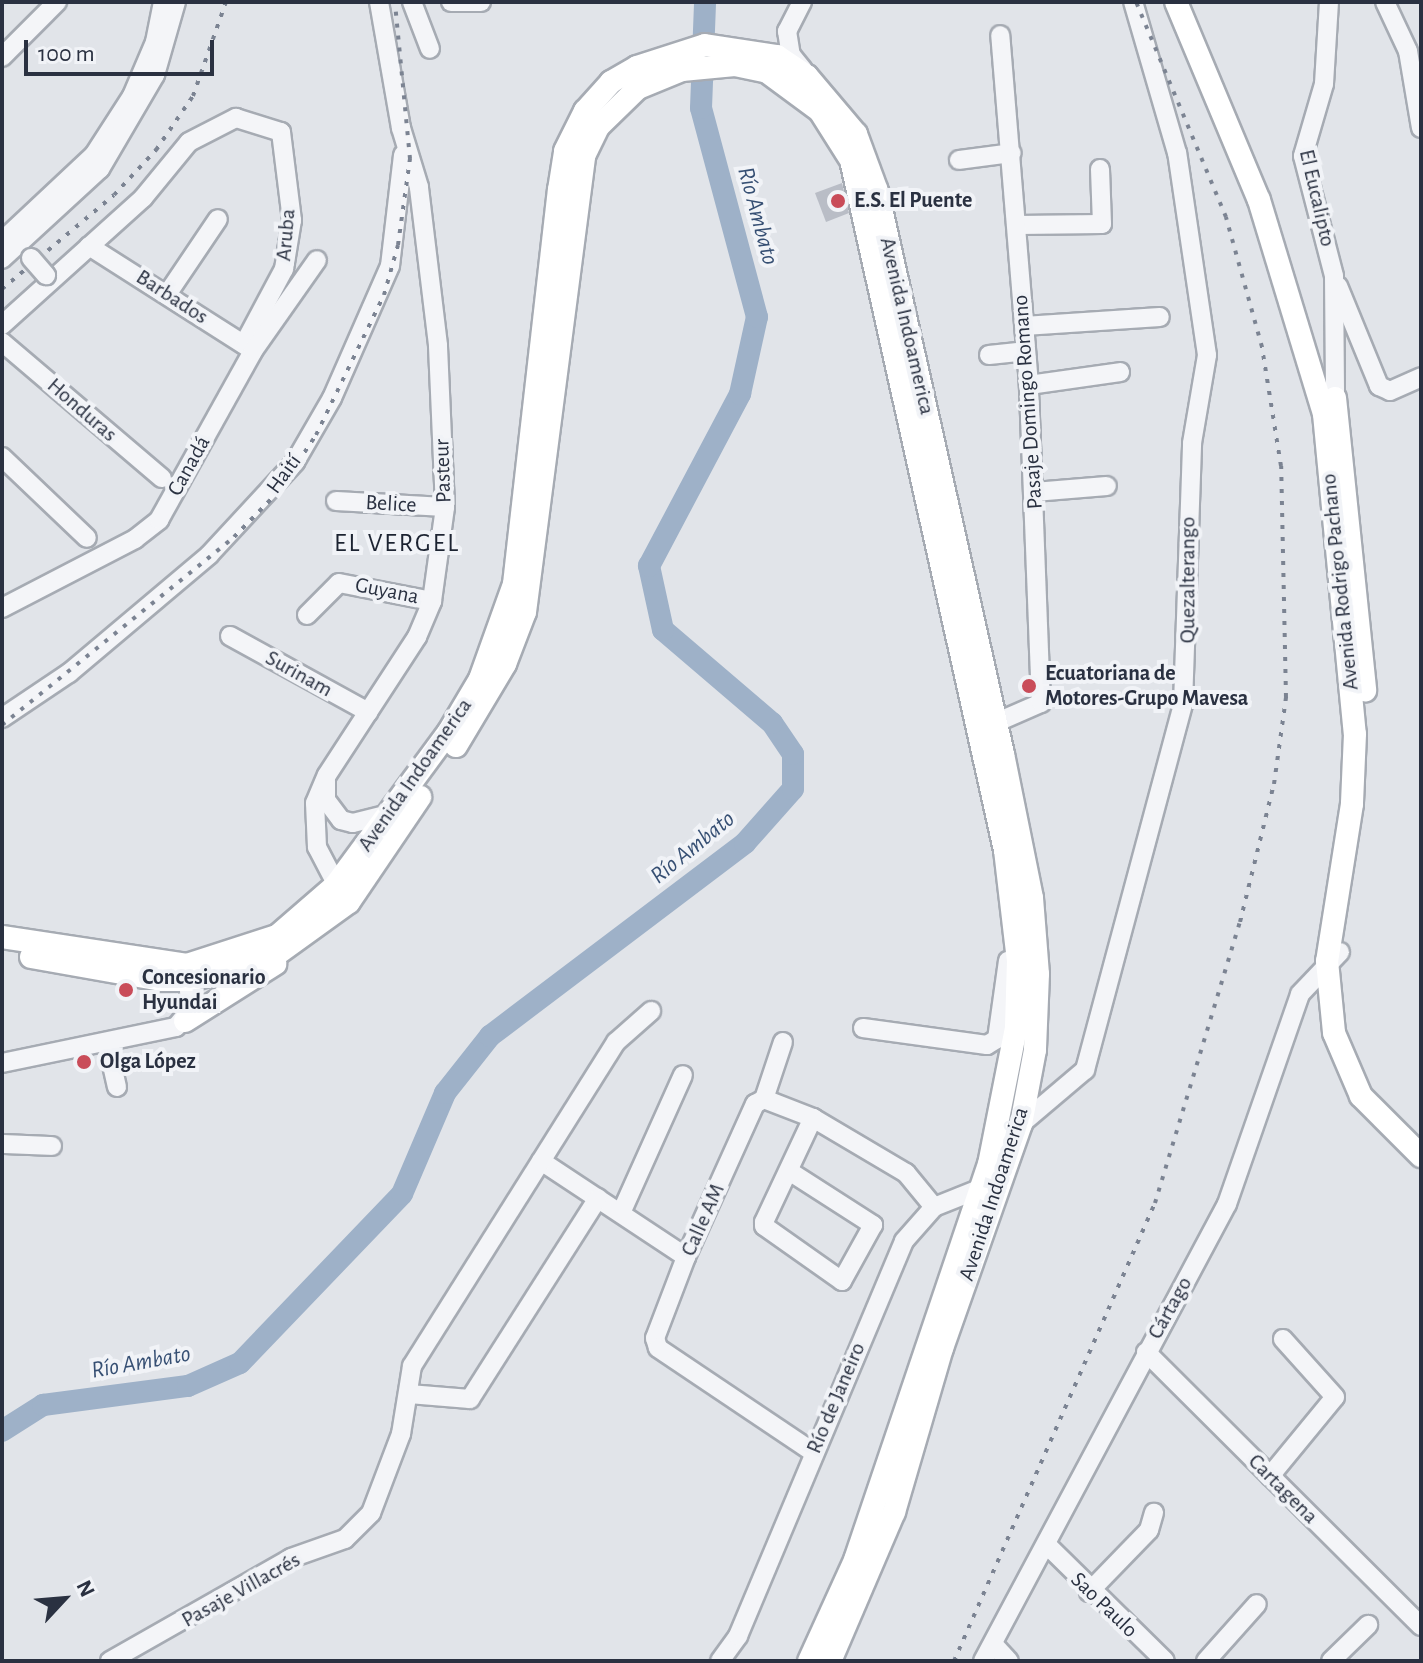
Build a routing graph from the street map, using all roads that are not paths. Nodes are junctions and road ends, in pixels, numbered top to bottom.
1 (57, 2) edge
2 (163, 2) edge
3 (176, 2) edge
4 (379, 2) edge
5 (412, 2) edge
6 (451, 2) edge
7 (481, 2) edge
8 (802, 2) edge
9 (1133, 2) edge
10 (1176, 2) edge
11 (1190, 2) edge
12 (1329, 2) edge
13 (1385, 2) edge
14 (1000, 35) dead end
15 (430, 49) dead end
16 (2, 57) edge
17 (772, 64) junction
18 (807, 76) junction
19 (401, 128) junction
20 (1421, 128) edge
21 (1012, 153) junction
22 (959, 160) dead end
23 (1100, 169) dead end
24 (567, 194) junction
25 (218, 219) dead end
26 (1018, 225) junction
27 (13, 241) edge
28 (89, 246) junction
29 (2, 259) edge
30 (317, 260) dead end
31 (1334, 276) junction
32 (50, 278) junction
33 (168, 293) junction
34 (1160, 317) dead end
35 (2, 325) edge
36 (1024, 326) junction
37 (2, 342) edge
38 (249, 348) junction
39 (1025, 351) junction
40 (989, 355) dead end
41 (1120, 372) dead end
42 (1421, 377) edge
43 (1029, 385) junction
44 (1335, 398) junction
45 (2, 457) edge
46 (162, 478) dead end
47 (1107, 486) dead end
48 (1034, 492) junction
49 (336, 501) dead end
50 (445, 507) junction
51 (87, 538) dead end
52 (432, 601) junction
53 (2, 608) edge
54 (307, 615) dead end
55 (230, 636) dead end
56 (368, 712) junction
57 (2, 718) edge
58 (988, 726) junction
59 (327, 775) junction
60 (995, 805) junction
61 (389, 814) junction
62 (342, 894) junction
63 (2, 937) edge
64 (286, 950) junction
65 (2, 952) edge
66 (1334, 957) junction
67 (188, 972) junction
68 (651, 1011) dead end
69 (185, 1021) junction
70 (863, 1028) dead end
71 (783, 1042) dead end
72 (107, 1043) junction
73 (2, 1063) edge
74 (683, 1075) dead end
75 (117, 1087) dead end
76 (764, 1099) junction
77 (813, 1118) junction
78 (1021, 1124) junction
79 (1421, 1138) edge
80 (2, 1144) edge
81 (52, 1146) dead end
82 (1421, 1156) edge
83 (541, 1161) junction
84 (789, 1171) junction
85 (991, 1186) junction
86 (598, 1198) junction
87 (934, 1207) junction
88 (621, 1213) junction
89 (686, 1257) junction
90 (1283, 1339) dead end
91 (1146, 1352) junction
92 (409, 1394) junction
93 (813, 1452) junction
94 (1270, 1476) junction
95 (1154, 1513) dead end
96 (1047, 1545) junction
97 (1089, 1592) junction
98 (1257, 1604) dead end
99 (1368, 1625) dead end
100 (1421, 1626) edge
101 (993, 1644) junction
102 (110, 1661) edge
103 (720, 1661) edge
104 (809, 1661) edge
105 (830, 1661) edge
106 (983, 1661) edge
107 (1009, 1661) edge
108 (1165, 1661) edge
109 (1206, 1661) edge
110 (1331, 1661) edge

1 - 16 street
2 - 27 street
3 - 27 street
4 - 19 street, Pasteur
5 - 15 street
6 - 7 street
8 - 18 street
9 - 78 street, Quezalterango
10 - 66 main road, Avenida Rodrigo Pachano
11 - 44 main road, Avenida Rodrigo Pachano
12 - 31 street, El Eucalipto
13 - 20 street
14 - 21 street, Pasaje Domingo Romano
17 - 18 main road, Avenida Indoamerica
17 - 24 main road, Avenida Indoamerica
17 - 58 main road, Avenida Indoamerica
18 - 58 main road, Avenida Indoamerica
19 - 50 street, Pasteur
19 - 57 street, Haití
21 - 22 street
21 - 26 street, Pasaje Domingo Romano
23 - 26 street
24 - 61 main road, Avenida Indoamerica
24 - 62 main road, Avenida Indoamerica
25 - 33 street
26 - 36 street, Pasaje Domingo Romano
27 - 29 street
27 - 32 street, bridge
28 - 32 street
28 - 33 street, Barbados
28 - 38 street, Aruba
30 - 38 street, Canadá
31 - 42 street
31 - 44 street, El Eucalipto
32 - 35 street
33 - 38 street, Barbados
34 - 36 street
36 - 39 street, Pasaje Domingo Romano
37 - 46 street, Honduras
38 - 53 street, Canadá
39 - 40 street
39 - 43 street, Pasaje Domingo Romano
41 - 43 street
43 - 48 street, Pasaje Domingo Romano
44 - 66 main road, Avenida Rodrigo Pachano
45 - 51 street
47 - 48 street
48 - 58 street, Pasaje Domingo Romano
49 - 50 street, Belice
50 - 52 street, Pasteur
52 - 54 street, Guyana
52 - 56 street, Pasteur
55 - 56 street, Surinam
56 - 59 street, Pasteur
58 - 60 main road, Avenida Indoamerica
58 - 78 main road, Avenida Indoamerica
59 - 61 street
59 - 62 street, Pasteur
60 - 70 street
60 - 85 main road, Avenida Indoamerica
61 - 62 main road, Avenida Indoamerica
62 - 64 main road, Avenida Indoamerica
62 - 67 main road, Avenida Indoamerica
63 - 67 main road, Avenida Indoamerica
64 - 67 main road, Avenida Indoamerica
64 - 69 main road
65 - 67 main road, Avenida Indoamerica
66 - 79 main road, Avenida Rodrigo Pachano
66 - 82 main road, Avenida Rodrigo Pachano
66 - 91 street, Cártago
67 - 69 street
68 - 83 street, Pasaje Villacrés
69 - 72 street
71 - 76 street, Calle AM
72 - 73 street
72 - 75 street
74 - 88 street
76 - 77 street
76 - 89 street, Calle AM
77 - 84 street
77 - 87 street
78 - 85 main road, Avenida Indoamerica
80 - 81 street
83 - 86 street
83 - 92 street, Pasaje Villacrés
84 - 84 street
85 - 87 street, Río de Janeiro
85 - 104 main road, Avenida Indoamerica
85 - 105 main road, Avenida Indoamerica
86 - 88 street
86 - 92 street
87 - 93 street, Río de Janeiro
88 - 89 street
89 - 93 street, Calle AM
90 - 94 street
91 - 94 street, Cartagena
91 - 96 street, Cártago
92 - 102 street, Pasaje Villacrés
93 - 103 street, Río de Janeiro
94 - 100 street, Cartagena
95 - 97 street
96 - 97 street, Sao Paulo
96 - 101 street, Cártago
97 - 108 street, Sao Paulo
98 - 109 street
99 - 110 street
101 - 106 street, Cártago
101 - 107 street

